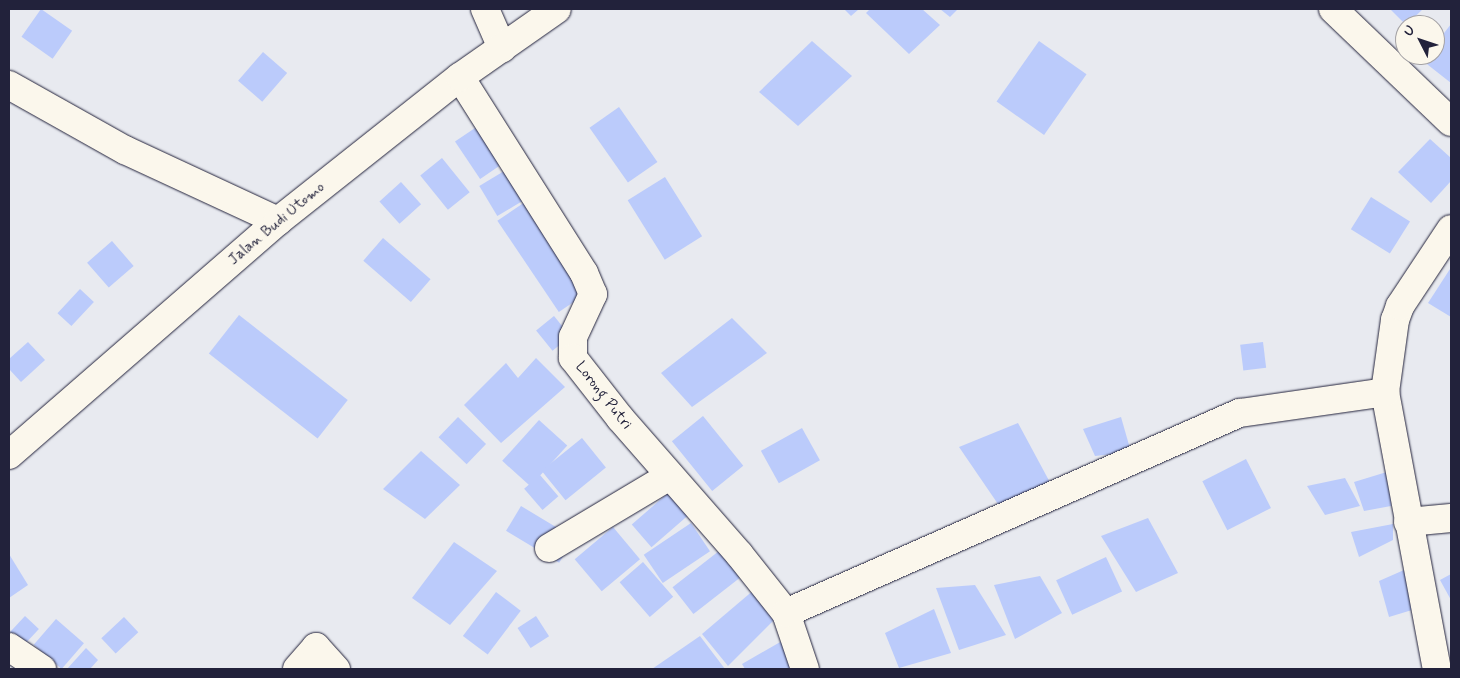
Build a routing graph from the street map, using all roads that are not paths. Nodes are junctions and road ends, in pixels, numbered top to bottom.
1 (485, 9) edge
2 (557, 9) edge
3 (1333, 9) edge
4 (531, 17) edge
5 (502, 48) junction
6 (460, 77) junction
7 (9, 85) edge
8 (1451, 122) edge
9 (278, 222) junction
10 (1451, 229) edge
11 (1385, 392) junction
12 (9, 454) edge
13 (670, 476) junction
14 (1451, 518) edge
15 (1408, 522) junction
16 (549, 548) dead end
17 (786, 613) junction
18 (9, 647) edge
19 (42, 669) edge
20 (296, 669) edge
21 (336, 669) edge
22 (805, 669) edge
23 (1436, 669) edge

1 - 5 street
2 - 4 street, Jalan Budi Utomo
3 - 8 street
4 - 5 street, Jalan Budi Utomo
5 - 6 street, Jalan Budi Utomo
6 - 9 street, Jalan Budi Utomo
6 - 13 street, Lorong Putri
7 - 9 street
9 - 12 street, Jalan Budi Utomo
10 - 11 street
11 - 15 street
11 - 17 street
13 - 16 street
13 - 17 street, Lorong Putri
14 - 15 street
15 - 23 street
17 - 22 street, Lorong Putri
18 - 19 street
20 - 21 street

